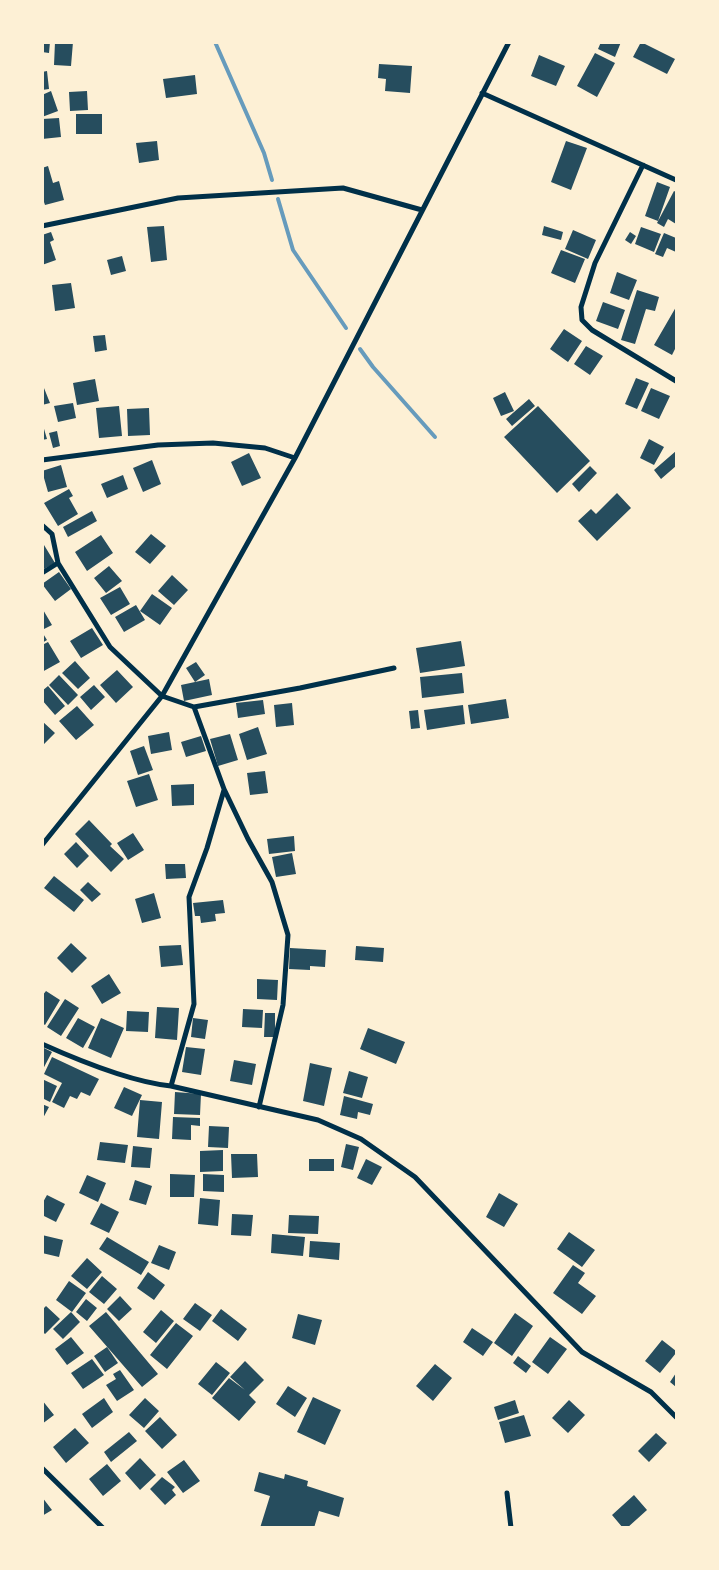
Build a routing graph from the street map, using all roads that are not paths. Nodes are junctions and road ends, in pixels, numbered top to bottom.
1 (509, 42) edge
2 (482, 93) junction
3 (643, 165) junction
4 (676, 180) edge
5 (422, 210) junction
6 (42, 226) edge
7 (676, 381) edge
8 (295, 458) junction
9 (42, 460) edge
10 (42, 525) edge
11 (58, 563) junction
12 (42, 573) edge
13 (394, 668) dead end
14 (162, 696) junction
15 (194, 707) junction
16 (224, 790) junction
17 (42, 844) edge
18 (42, 1044) edge
19 (171, 1086) junction
20 (260, 1108) junction
21 (676, 1418) edge
22 (42, 1468) edge
23 (507, 1493) dead end
24 (103, 1528) edge
25 (511, 1528) edge

1 - 2 street
2 - 3 street
2 - 5 street
3 - 4 street
3 - 7 street
5 - 6 street
5 - 8 street
8 - 9 street
8 - 14 street
10 - 11 street
11 - 12 street
11 - 14 street
13 - 15 street
14 - 15 street
14 - 17 street
15 - 16 street
16 - 19 street
16 - 20 street
18 - 19 street
19 - 20 street
20 - 21 street
22 - 24 street
23 - 25 street

